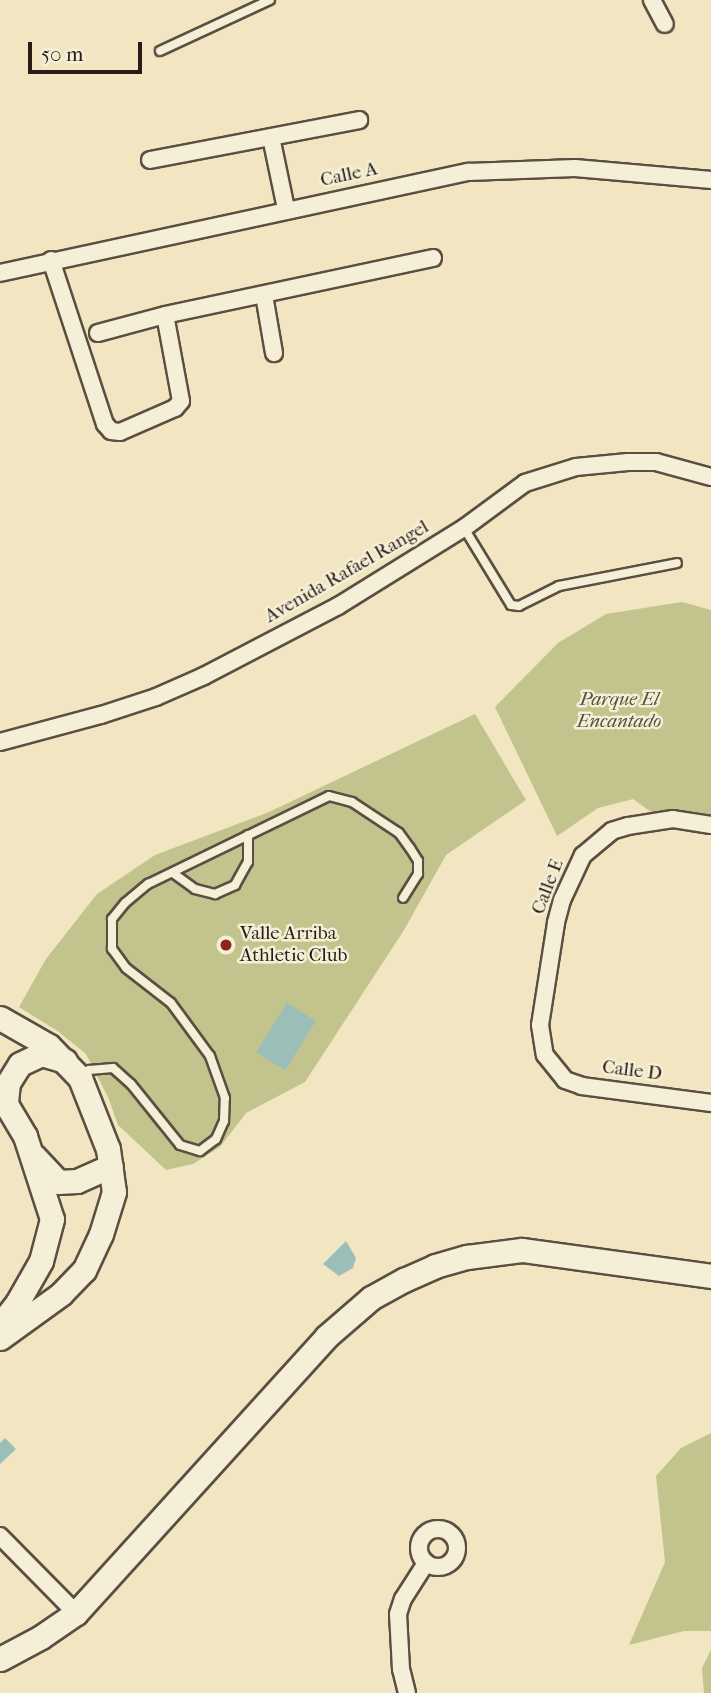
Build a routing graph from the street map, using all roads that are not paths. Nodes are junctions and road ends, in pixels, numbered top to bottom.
1 (270, 0) edge
2 (652, 0) edge
3 (665, 24) dead end
4 (160, 51) dead end
5 (359, 120) dead end
6 (271, 136) junction
7 (150, 160) dead end
8 (711, 180) edge
9 (286, 209) junction
10 (433, 258) dead end
11 (51, 260) junction
12 (0, 272) edge
13 (264, 295) junction
14 (165, 315) junction
15 (97, 333) dead end
16 (274, 353) dead end
17 (711, 477) edge
18 (464, 528) junction
19 (677, 563) dead end
20 (0, 742) edge
21 (711, 825) edge
22 (248, 835) junction
23 (173, 873) junction
24 (403, 898) dead end
25 (0, 1018) edge
26 (554, 1068) joint
27 (72, 1070) junction
28 (3, 1098) edge
29 (711, 1103) edge
30 (29, 1149) junction
31 (111, 1166) junction
32 (711, 1276) edge
33 (0, 1325) edge
34 (0, 1338) edge
35 (0, 1536) edge
36 (426, 1563) dead end
37 (76, 1613) junction
38 (0, 1659) edge
39 (407, 1693) edge

1 - 4 lane
2 - 3 street
5 - 6 street
6 - 7 street
6 - 9 street
8 - 9 street, Calle A
9 - 11 street, Calle A
10 - 13 street
11 - 12 street, Calle A
11 - 14 street
13 - 14 street
13 - 16 street
14 - 15 street
17 - 18 street, Avenida Rafael Rangel
18 - 19 lane
18 - 20 street, Avenida Rafael Rangel
21 - 26 street, Calle E
22 - 23 lane
22 - 23 lane
22 - 24 lane
23 - 27 lane
25 - 27 street
26 - 29 street, Calle D
27 - 28 street
27 - 31 street
28 - 30 street
30 - 31 street
30 - 33 street
31 - 34 street
32 - 37 street
35 - 37 street
36 - 39 street
37 - 38 street

